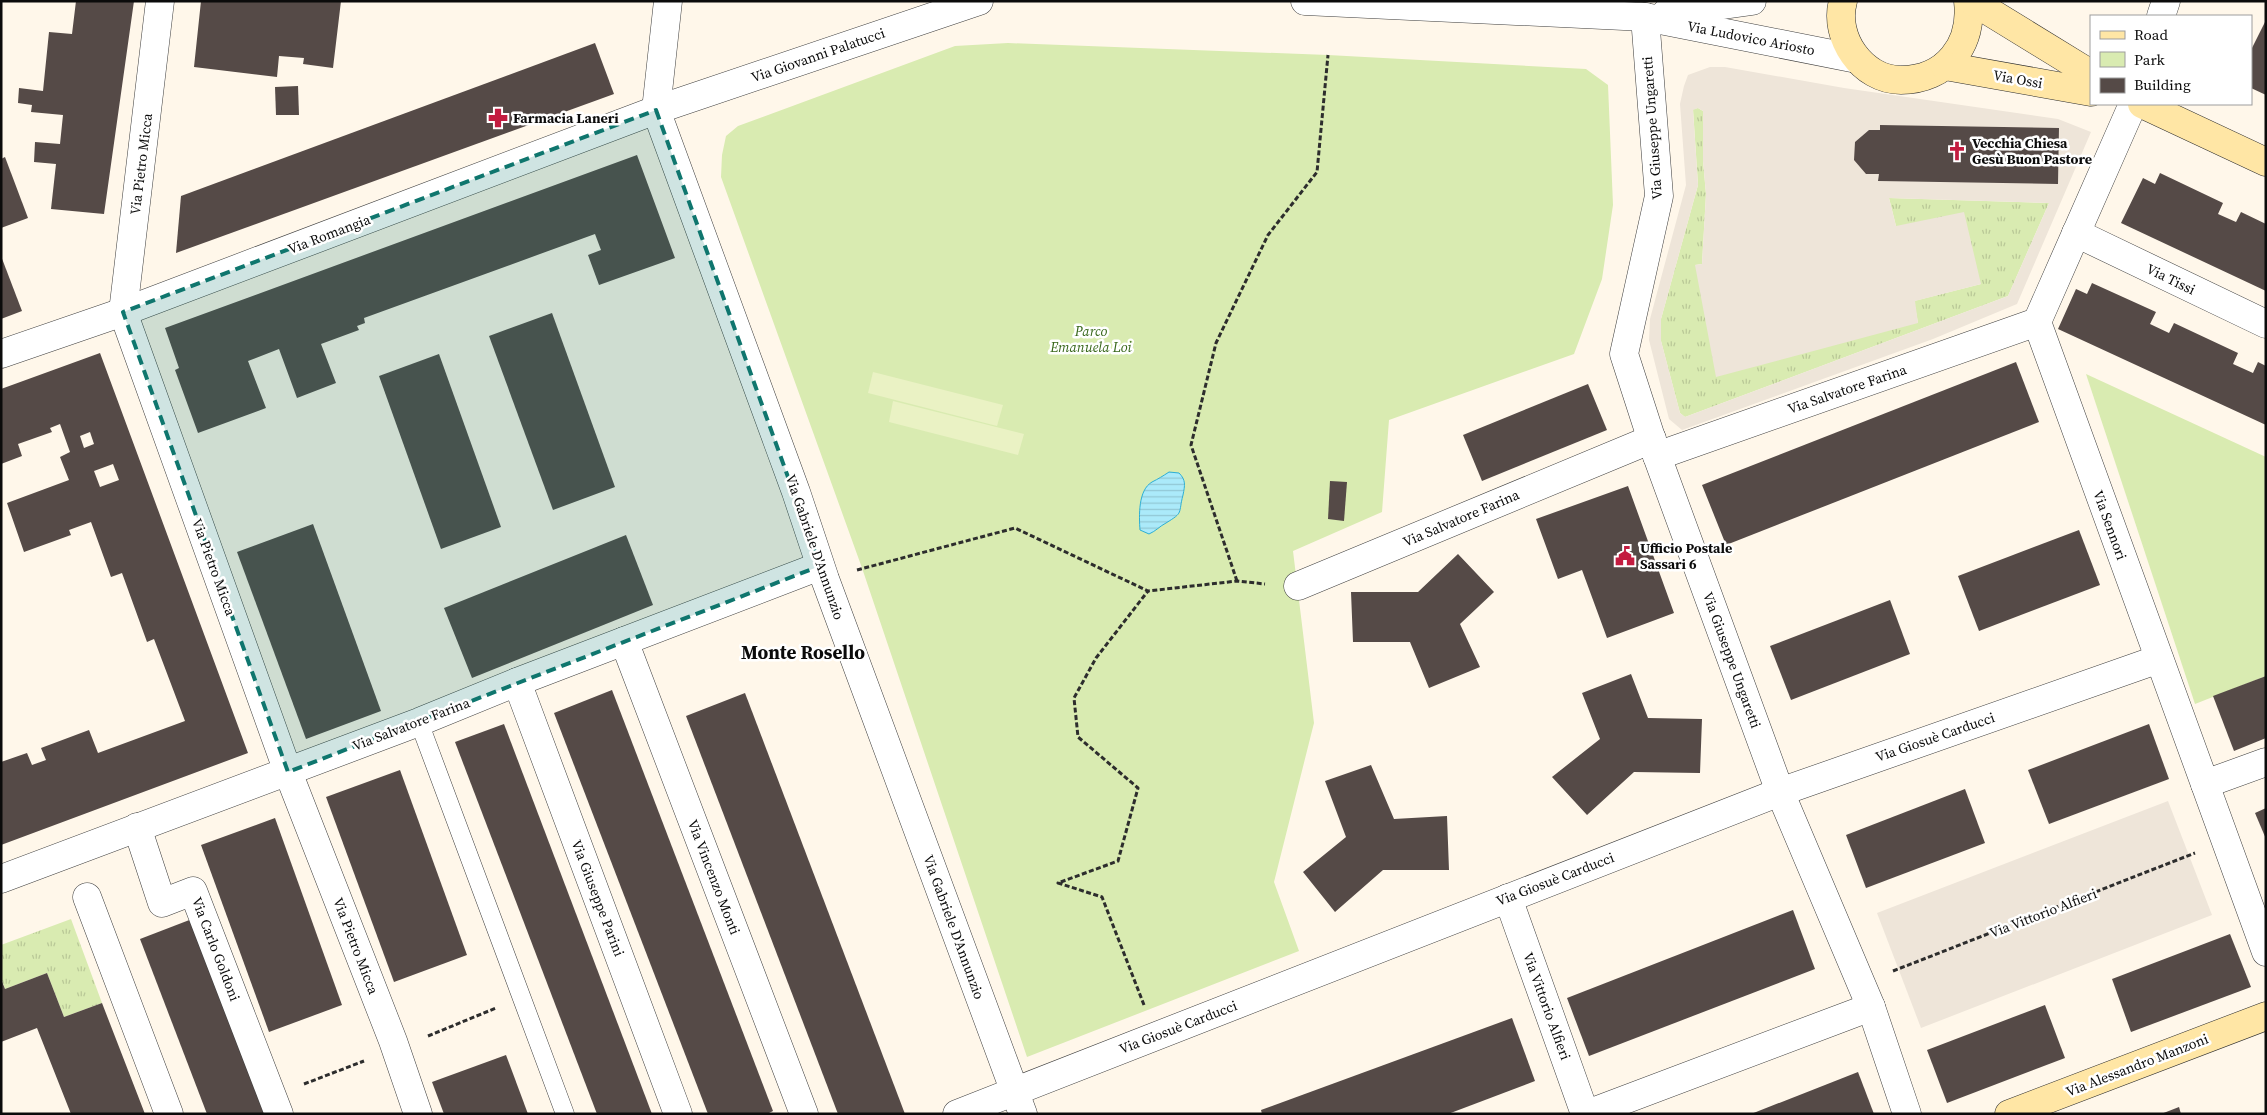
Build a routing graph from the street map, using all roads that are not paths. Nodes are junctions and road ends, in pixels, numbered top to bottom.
1 (160, 1) edge
2 (668, 1) edge
3 (979, 1) edge
4 (1305, 1) edge
5 (1752, 1) edge
6 (1842, 1) edge
7 (1970, 1) edge
8 (2166, 1) edge
9 (1370, 3) edge
10 (1644, 9) edge
11 (2161, 15) edge
12 (1857, 59) junction
13 (1945, 66) junction
14 (2090, 73) edge
15 (2090, 92) edge
16 (2133, 105) edge
17 (2144, 105) edge
18 (656, 110) junction
19 (2266, 162) edge
20 (2076, 233) junction
21 (123, 312) junction
22 (2037, 322) junction
23 (2266, 324) edge
24 (1, 354) edge
25 (1654, 447) junction
26 (823, 573) junction
27 (1298, 586) road end
28 (624, 641) junction
29 (2159, 659) junction
30 (517, 682) junction
31 (419, 722) junction
32 (2266, 762) edge
33 (288, 772) junction
34 (2205, 784) junction
35 (1780, 792) junction
36 (137, 827) junction
37 (1, 879) edge
38 (2255, 888) edge
39 (87, 897) dead end
40 (1508, 898) junction
41 (2266, 952) edge
42 (1866, 996) junction
43 (2266, 1016) edge
44 (1019, 1102) edge
45 (169, 1114) edge
46 (279, 1114) edge
47 (418, 1114) edge
48 (566, 1114) edge
49 (678, 1114) edge
50 (804, 1114) edge
51 (957, 1114) edge
52 (1586, 1114) edge
53 (1907, 1114) edge
54 (2009, 1114) edge

1 - 21 street, Via Pietro Micca
2 - 18 street, Via Gabriele D'Annunzio
3 - 18 street, Via Giovanni Palatucci
4 - 9 street
5 - 10 street, Via Ludovico Ariosto
6 - 12 main road
7 - 13 main road
7 - 14 main road
8 - 11 street
9 - 10 street, Via Ludovico Ariosto
10 - 12 street, Via Ludovico Ariosto
10 - 25 street, Via Giuseppe Ungaretti
12 - 13 main road
13 - 15 main road, Via Ossi
16 - 20 street
17 - 19 main road
18 - 21 street, Via Romangia
18 - 26 street, Via Gabriele D'Annunzio
20 - 22 street
20 - 23 street, Via Tissi
21 - 24 street, Via Romangia
21 - 33 street, Via Pietro Micca
22 - 25 street, Via Salvatore Farina
22 - 29 street, Via Sennori
25 - 27 street, Via Salvatore Farina
25 - 35 street, Via Giuseppe Ungaretti
26 - 28 street, Via Salvatore Farina
26 - 44 street, Via Gabriele D'Annunzio
28 - 30 street, Via Salvatore Farina
28 - 50 street, Via Vincenzo Monti
29 - 34 street, Via Sennori
29 - 35 street, Via Giosuè Carducci
30 - 31 street, Via Salvatore Farina
30 - 49 street, Via Giuseppe Parini
31 - 33 street, Via Salvatore Farina
31 - 48 lane
32 - 34 street
33 - 36 street, Via Salvatore Farina
33 - 47 street, Via Pietro Micca
34 - 38 street, Via Sennori
35 - 40 street, Via Giosuè Carducci
35 - 42 street, Via Giuseppe Ungaretti
36 - 37 street, Via Salvatore Farina
36 - 46 street, Via Carlo Goldoni
38 - 41 street, Via Sennori
39 - 45 street
40 - 44 street, Via Giosuè Carducci
40 - 52 street, Via Vittorio Alfieri
42 - 52 street, Via Vittorio Alfieri
42 - 53 street, Via Giuseppe Ungaretti
43 - 54 main road, Via Alessandro Manzoni
44 - 51 street, Via Giosuè Carducci

